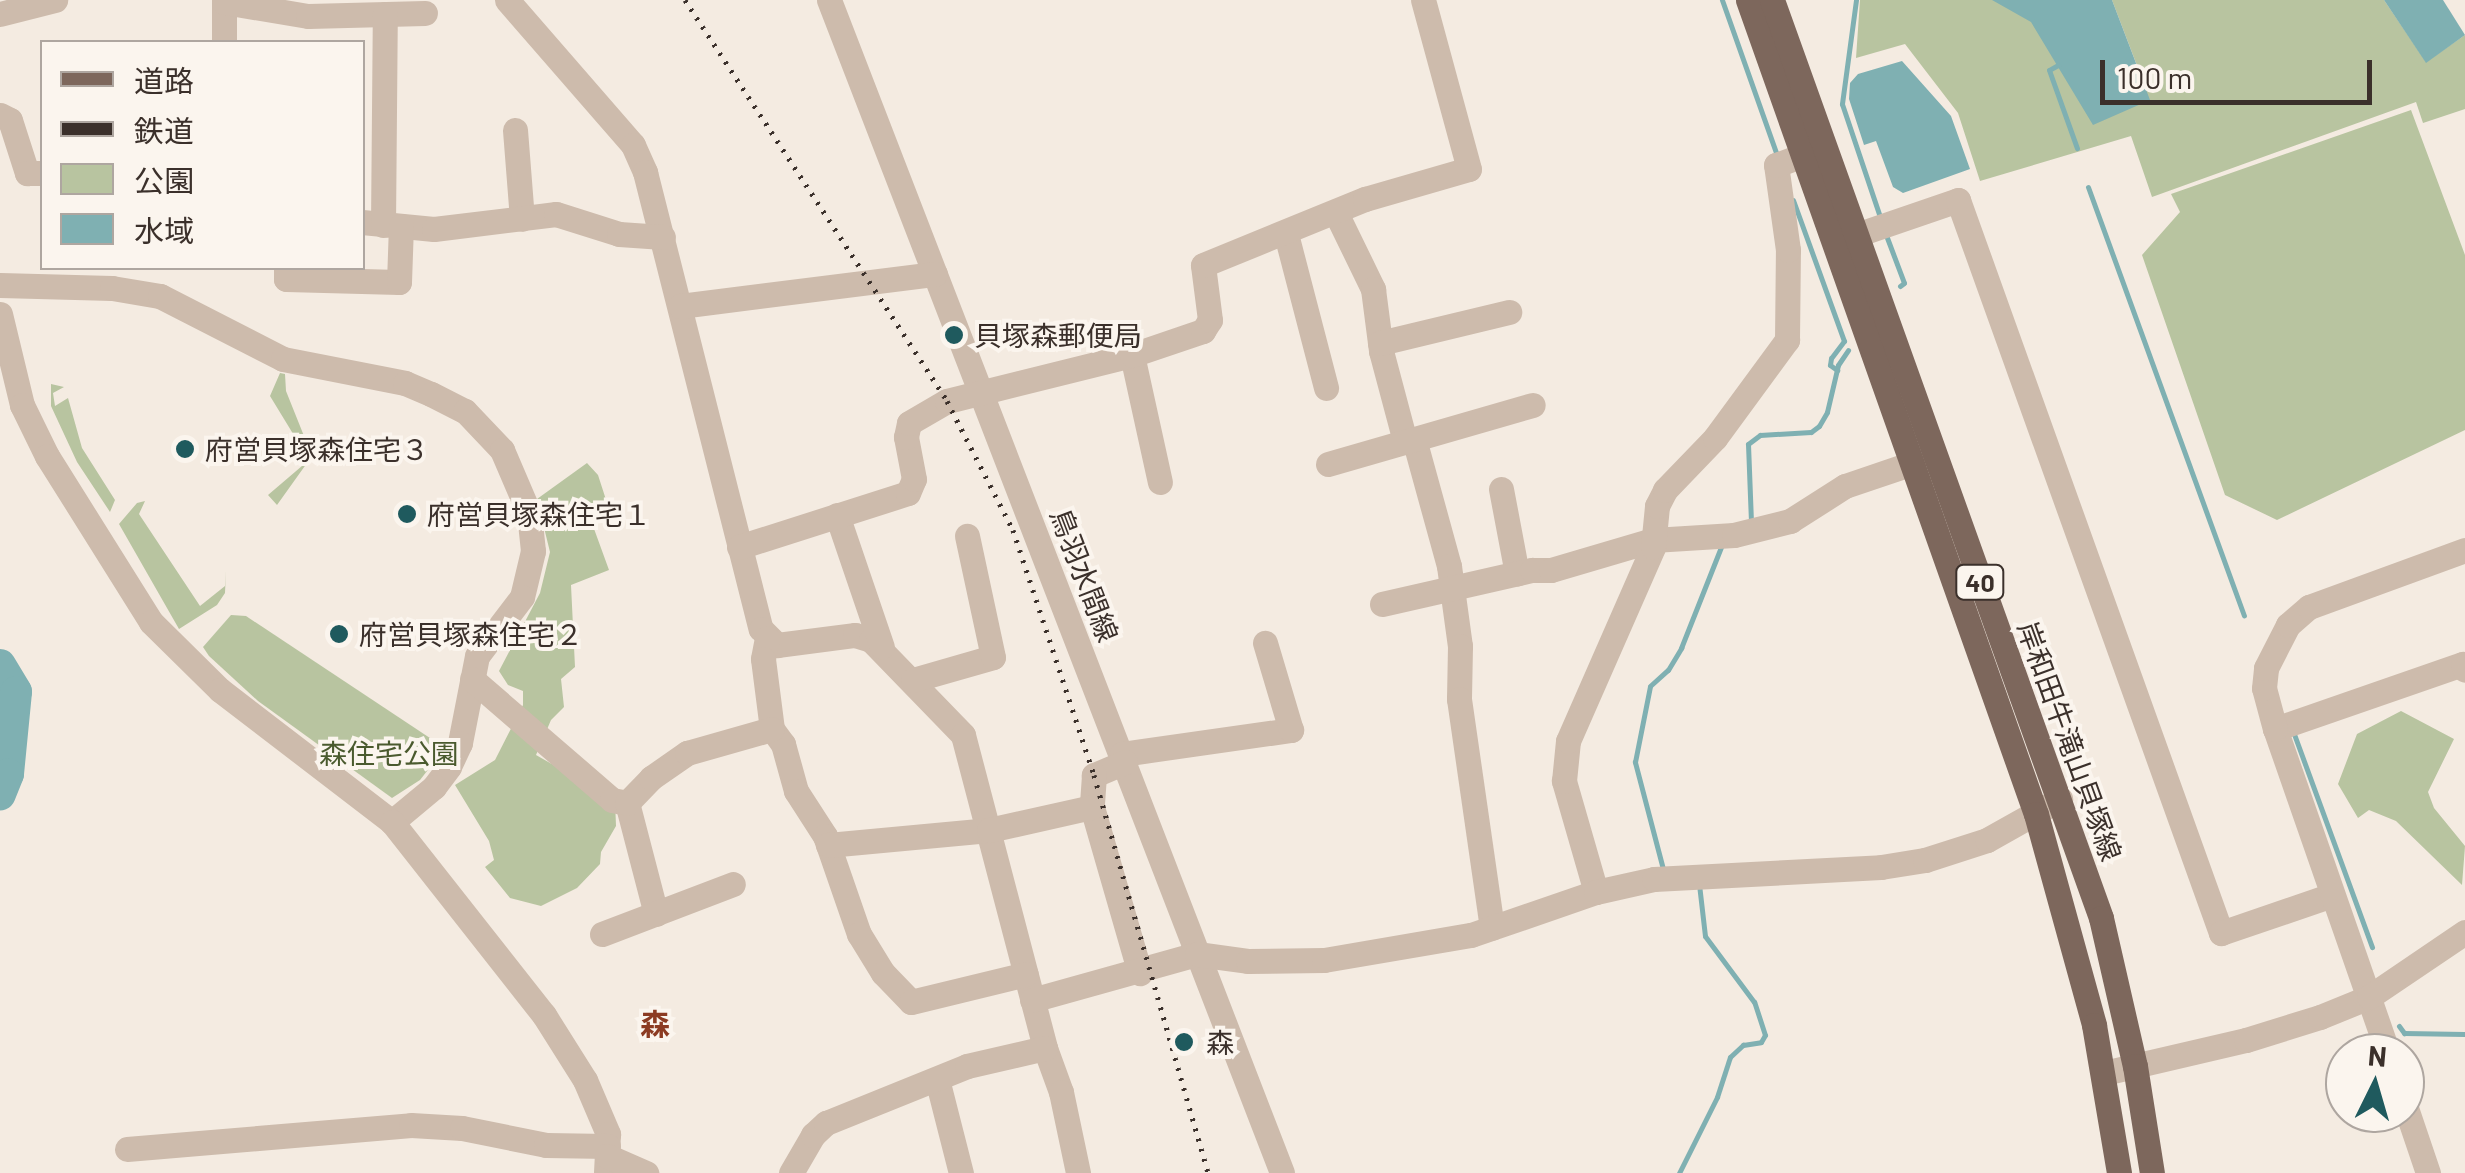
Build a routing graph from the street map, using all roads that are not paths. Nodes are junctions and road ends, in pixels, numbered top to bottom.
1 (55, 0) edge
2 (507, 0) edge
3 (829, 0) edge
4 (1423, 0) edge
5 (1748, 0) edge
6 (1772, 0) edge
7 (224, 1) edge
8 (424, 13) dead end
9 (0, 14) edge
10 (385, 14) junction
11 (224, 40) edge
12 (374, 98) edge
13 (0, 115) edge
14 (515, 130) dead end
15 (1803, 155) junction
16 (40, 173) edge
17 (1336, 212) junction
18 (522, 219) junction
19 (382, 224) edge
20 (1286, 234) junction
21 (1856, 235) junction
22 (664, 237) junction
23 (286, 270) edge
24 (935, 274) junction
25 (0, 285) edge
26 (680, 306) junction
27 (1509, 312) dead end
28 (0, 314) edge
29 (1380, 343) junction
30 (1132, 355) junction
31 (1326, 388) dead end
32 (981, 391) junction
33 (1534, 405) dead end
34 (1410, 440) junction
35 (1913, 463) junction
36 (1328, 464) dead end
37 (1160, 482) dead end
38 (1501, 489) dead end
39 (838, 516) junction
40 (967, 536) dead end
41 (1653, 540) junction
42 (739, 547) junction
43 (2465, 550) edge
44 (1518, 574) junction
45 (1450, 592) junction
46 (1382, 604) dead end
47 (767, 638) junction
48 (1265, 643) dead end
49 (882, 647) junction
50 (2465, 670) edge
51 (472, 679) junction
52 (913, 680) junction
53 (772, 729) junction
54 (2275, 729) junction
55 (1123, 758) junction
56 (2060, 799) junction
57 (627, 804) junction
58 (1092, 807) junction
59 (2036, 814) junction
60 (392, 822) junction
61 (989, 830) junction
62 (828, 845) junction
63 (733, 884) dead end
64 (1596, 892) junction
65 (2332, 896) junction
66 (656, 914) junction
67 (1492, 928) junction
68 (2465, 932) edge
69 (602, 934) dead end
70 (1197, 954) junction
71 (1140, 972) junction
72 (1026, 974) junction
73 (2369, 997) junction
74 (1032, 1000) junction
75 (2381, 1033) edge
76 (1045, 1048) junction
77 (2136, 1066) junction
78 (2104, 1074) junction
79 (936, 1079) junction
80 (2414, 1133) edge
81 (127, 1149) dead end
82 (607, 1158) edge
83 (646, 1173) edge
84 (791, 1173) edge
85 (960, 1173) edge
86 (1078, 1173) edge
87 (1282, 1173) edge
88 (2119, 1173) edge
89 (2152, 1173) edge
90 (2428, 1173) edge

1 - 9 street
2 - 22 street
3 - 24 street, 鳥羽水間線
4 - 17 street
5 - 15 main road, 岸和田牛滝山貝塚線 / 40
6 - 21 main road, 岸和田牛滝山貝塚線 / 40
7 - 10 street
7 - 11 street
8 - 10 street
10 - 12 street
12 - 19 street
13 - 16 street
14 - 18 street
15 - 35 main road, 岸和田牛滝山貝塚線 / 40
15 - 41 street
17 - 20 street
17 - 29 street
18 - 19 street
18 - 22 street
19 - 23 street
20 - 30 street
20 - 31 street
21 - 56 main road, 岸和田牛滝山貝塚線 / 40
21 - 65 street
22 - 26 street
24 - 26 street
24 - 32 street, 鳥羽水間線
25 - 51 street
26 - 42 street
27 - 29 street
28 - 60 street
29 - 34 street
30 - 32 street
30 - 37 street
32 - 39 street
32 - 55 street, 鳥羽水間線
33 - 34 street
34 - 36 street
34 - 45 street
35 - 41 street
35 - 59 main road, 岸和田牛滝山貝塚線 / 40
38 - 44 street
39 - 42 street
39 - 49 street
40 - 52 street
41 - 44 street
41 - 64 street
42 - 47 street
43 - 54 street
44 - 45 street
45 - 46 street
45 - 67 street
47 - 49 street
47 - 53 street
48 - 55 street
49 - 52 street
50 - 54 street
51 - 57 street
51 - 60 street
52 - 61 street
53 - 57 street
53 - 62 street
54 - 65 street
55 - 58 street
55 - 70 street, 鳥羽水間線
56 - 59 street
56 - 77 main road, 岸和田牛滝山貝塚線 / 40
57 - 66 street
58 - 61 street
58 - 71 street
59 - 64 street
59 - 78 main road, 岸和田牛滝山貝塚線 / 40
60 - 82 street
61 - 62 street
61 - 72 street
62 - 72 street
63 - 66 street
64 - 67 street
65 - 73 street
66 - 69 street
67 - 70 street
68 - 73 street
70 - 71 street
70 - 87 street, 鳥羽水間線
71 - 74 street
72 - 74 street
73 - 75 street
73 - 77 street
74 - 76 street
76 - 79 street
76 - 86 street
77 - 78 street
77 - 89 main road, 岸和田牛滝山貝塚線 / 40
78 - 88 main road, 岸和田牛滝山貝塚線 / 40
79 - 84 street
79 - 85 street
80 - 90 street
81 - 82 street
82 - 83 street

